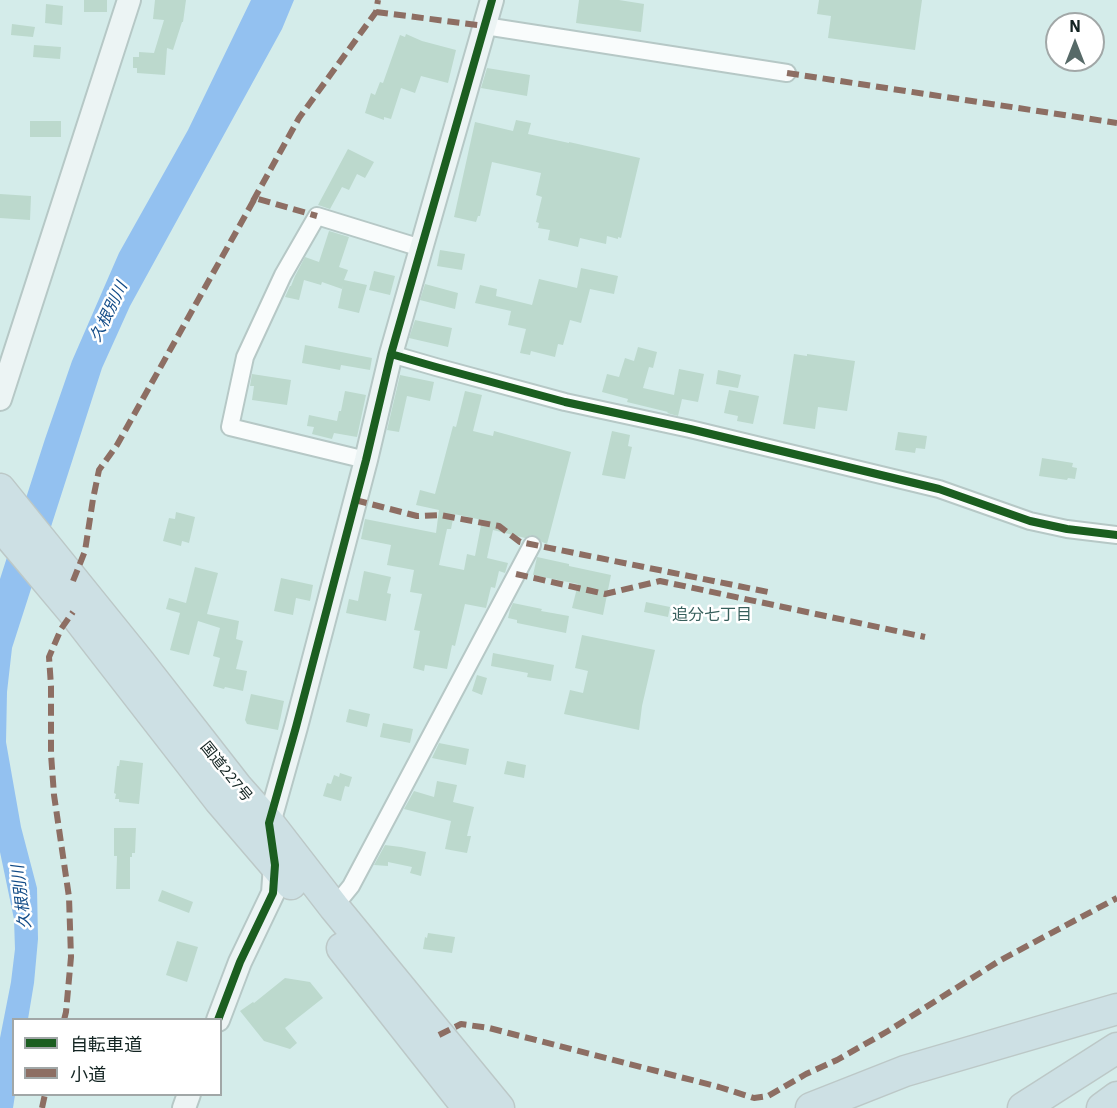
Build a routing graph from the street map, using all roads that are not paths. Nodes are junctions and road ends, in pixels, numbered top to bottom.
1 (129, 0) edge
2 (492, 0) edge
3 (485, 26) junction
4 (787, 73) dead end
5 (421, 248) junction
6 (391, 354) junction
7 (0, 399) edge
8 (366, 460) junction
9 (0, 490) edge
10 (0, 525) edge
11 (1117, 535) edge
12 (531, 545) dead end
13 (64, 586) junction
14 (269, 823) junction
15 (276, 865) junction
16 (334, 907) junction
17 (1117, 1009) edge
18 (219, 1018) edge
19 (1117, 1048) edge
20 (1117, 1097) edge
21 (468, 1108) edge
22 (499, 1108) edge
23 (811, 1108) edge
24 (1023, 1108) edge
25 (1102, 1108) edge

1 - 7 street
2 - 3 street
3 - 4 street
3 - 5 street
5 - 6 street
5 - 8 street
6 - 8 street
6 - 11 street
8 - 14 street
9 - 13 highway, 国道227号
10 - 13 highway, 国道227号
12 - 16 street
13 - 14 highway, 国道227号
13 - 15 highway, 国道227号
14 - 15 street
14 - 16 highway, 国道227号
15 - 18 street
15 - 21 highway, 国道227号
16 - 22 highway, 国道227号
17 - 23 highway
19 - 24 highway
20 - 25 highway

